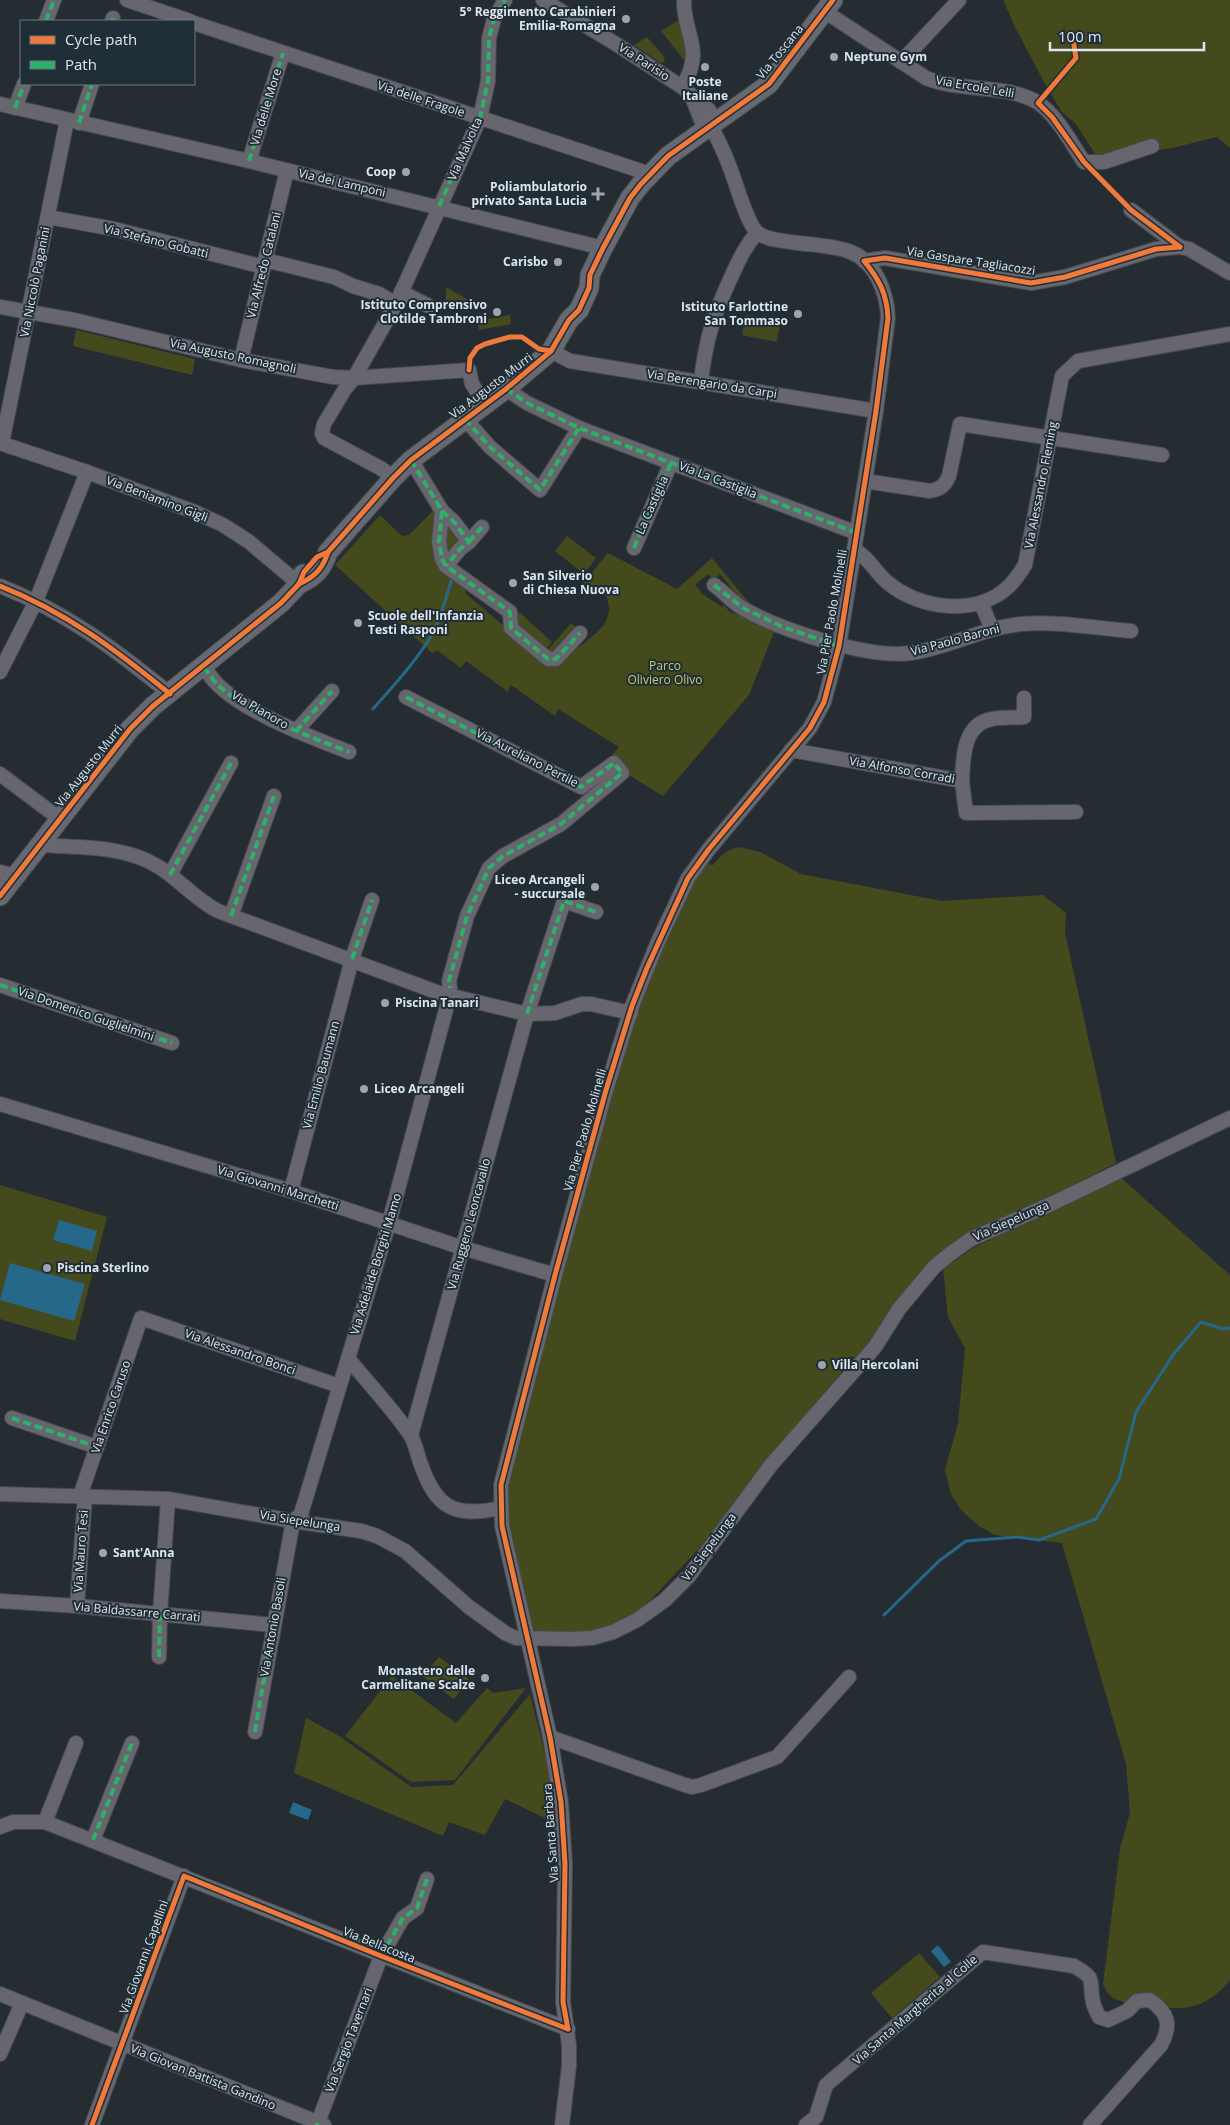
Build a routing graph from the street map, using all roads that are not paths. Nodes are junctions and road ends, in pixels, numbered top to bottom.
1 (54, 0) edge
2 (127, 0) edge
3 (504, 0) edge
4 (542, 0) edge
5 (684, 0) edge
6 (959, 0) edge
7 (829, 6) edge
8 (46, 20) edge
9 (187, 20) edge
10 (195, 23) edge
11 (283, 53) junction
12 (901, 62) junction
13 (24, 85) edge
14 (91, 85) edge
15 (687, 91) junction
16 (0, 104) edge
17 (15, 108) junction
18 (480, 118) junction
19 (73, 121) junction
20 (711, 126) junction
21 (1152, 146) dead end
22 (249, 161) junction
23 (287, 170) junction
24 (650, 174) junction
25 (439, 206) junction
26 (1130, 210) dead end
27 (48, 217) junction
28 (757, 233) junction
29 (1180, 247) junction
30 (603, 248) junction
31 (864, 261) junction
32 (265, 264) junction
33 (1230, 273) edge
34 (398, 298) junction
35 (429, 306) dead end
36 (0, 307) edge
37 (29, 312) junction
38 (1230, 334) edge
39 (551, 351) junction
40 (241, 360) junction
41 (469, 370) joint
42 (354, 378) junction
43 (701, 381) junction
44 (506, 389) junction
45 (485, 404) junction
46 (876, 411) junction
47 (465, 419) junction
48 (579, 428) junction
49 (1049, 437) junction
50 (1, 443) edge
51 (1162, 455) dead end
52 (411, 460) junction
53 (671, 463) junction
54 (87, 472) junction
55 (392, 478) junction
56 (865, 481) junction
57 (442, 511) junction
58 (482, 527) dead end
59 (857, 533) junction
60 (469, 542) junction
61 (634, 548) dead end
62 (854, 550) junction
63 (446, 566) junction
64 (299, 584) junction
65 (714, 585) dead end
66 (0, 586) edge
67 (36, 601) junction
68 (981, 603) junction
69 (992, 629) junction
70 (1131, 631) dead end
71 (580, 633) dead end
72 (839, 646) junction
73 (204, 667) junction
74 (0, 672) edge
75 (332, 692) dead end
76 (170, 694) junction
77 (406, 697) dead end
78 (1024, 698) dead end
79 (296, 731) junction
80 (791, 750) junction
81 (349, 752) dead end
82 (231, 762) dead end
83 (0, 774) edge
84 (962, 781) junction
85 (274, 796) dead end
86 (1076, 812) dead end
87 (60, 820) junction
88 (41, 845) junction
89 (8, 874) edge
90 (170, 875) junction
91 (0, 896) edge
92 (372, 900) dead end
93 (596, 912) dead end
94 (231, 916) junction
95 (352, 959) junction
96 (0, 985) edge
97 (449, 995) junction
98 (630, 1013) junction
99 (527, 1014) junction
100 (172, 1043) dead end
101 (0, 1104) edge
102 (1230, 1118) edge
103 (291, 1191) junction
104 (390, 1223) junction
105 (463, 1248) junction
106 (555, 1274) junction
107 (141, 1318) joint
108 (348, 1358) junction
109 (340, 1386) junction
110 (12, 1418) dead end
111 (411, 1435) junction
112 (97, 1448) junction
113 (0, 1494) edge
114 (83, 1496) junction
115 (168, 1499) junction
116 (501, 1508) junction
117 (293, 1521) junction
118 (0, 1601) edge
119 (77, 1606) junction
120 (160, 1614) junction
121 (273, 1625) junction
122 (527, 1639) junction
123 (159, 1657) dead end
124 (849, 1677) dead end
125 (255, 1732) dead end
126 (550, 1738) junction
127 (76, 1743) dead end
128 (132, 1743) dead end
129 (45, 1822) junction
130 (0, 1827) edge
131 (93, 1840) junction
132 (184, 1876) junction
133 (427, 1879) dead end
134 (381, 1956) junction
135 (0, 1994) edge
136 (22, 2002) junction
137 (568, 2029) junction
138 (122, 2044) junction
139 (0, 2054) edge
140 (319, 2124) edge
141 (92, 2125) edge
142 (562, 2125) edge
143 (806, 2125) edge
144 (1090, 2125) edge

1 - 8 street
2 - 9 street
3 - 18 street, Via Malvolta
4 - 15 street, Via Parisio
5 - 15 street
6 - 12 street
7 - 12 street, Via Ercole Lelli
7 - 20 main road, Via Toscana
10 - 11 street, Via delle Fragole
11 - 18 street, Via delle Fragole
11 - 22 street, Via delle More
12 - 21 street, Via Ercole Lelli
13 - 17 street
14 - 19 street
15 - 20 street, Via Parisio
16 - 17 street, Via dei Lamponi
17 - 19 street, Via dei Lamponi
18 - 24 street, Via delle Fragole
18 - 25 street, Via Malvolta
19 - 22 street, Via dei Lamponi
19 - 27 street, Via Niccolò Paganini
20 - 24 main road, Via Augusto Murri
20 - 28 street
22 - 23 street, Via dei Lamponi
23 - 25 street, Via dei Lamponi
23 - 32 street, Via Alfredo Catalani
24 - 30 main road, Via Augusto Murri
25 - 30 street, Via dei Lamponi
25 - 34 street, Via Malvolta
26 - 29 street
27 - 32 street, Via Stefano Gobatti
27 - 37 street, Via Niccolò Paganini
28 - 31 street
28 - 43 street
29 - 31 street, Via Gaspare Tagliacozzi
29 - 33 street, Via Gaspare Tagliacozzi
30 - 39 main road, Via Augusto Murri
31 - 46 street, Via Pier Paolo Molinelli
32 - 34 street, Via Stefano Gobatti
32 - 40 street, Via Alfredo Catalani
34 - 35 street
34 - 42 street, Via Malvolta
36 - 37 street, Via Augusto Romagnoli
37 - 40 street, Via Augusto Romagnoli
37 - 50 street, Via Niccolò Paganini
38 - 49 street, Via Alessandro Fleming
39 - 43 street, Via Berengario da Carpi
39 - 44 main road, Via Augusto Murri
40 - 42 street, Via Augusto Romagnoli
41 - 42 street, Via Augusto Romagnoli
41 - 45 street, Via Augusto Murri
42 - 55 street, Via Malvolta
43 - 46 street, Via Berengario da Carpi
44 - 45 main road, Via Augusto Murri
44 - 48 street, Via La Castiglia
45 - 47 main road, Via Augusto Murri
46 - 56 street, Via Pier Paolo Molinelli
47 - 48 street
47 - 52 main road, Via Augusto Murri
48 - 53 street, Via La Castiglia
49 - 51 street
49 - 56 street
49 - 68 street, Via Alessandro Fleming
50 - 54 street, Via Beniamino Gigli
52 - 55 main road, Via Augusto Murri
52 - 57 street
53 - 59 street, Via La Castiglia
53 - 61 street, La Castiglia
54 - 64 street, Via Beniamino Gigli
54 - 67 street
55 - 64 main road, Via Augusto Murri
56 - 59 street, Via Pier Paolo Molinelli
57 - 60 street
57 - 63 street
58 - 60 street
59 - 62 street, Via Pier Paolo Molinelli
60 - 63 street
62 - 68 street, Via Alessandro Fleming
62 - 72 street, Via Pier Paolo Molinelli
63 - 71 street
64 - 73 main road, Via Augusto Murri
65 - 72 street, Via Pier Paolo Molinelli
66 - 67 street
67 - 74 street
67 - 76 street
68 - 69 street
69 - 70 street, Via Paolo Baroni
69 - 72 street, Via Paolo Baroni
72 - 80 street, Via Pier Paolo Molinelli
73 - 76 main road, Via Augusto Murri
73 - 79 street, Via Pianoro
75 - 79 street, Via Pianoro
76 - 87 main road, Via Augusto Murri
77 - 97 street, Via Aureliano Pertile
78 - 84 street
79 - 81 street, Via Pianoro
80 - 84 street, Via Alfonso Corradi
80 - 98 street, Via Pier Paolo Molinelli
82 - 90 street
83 - 87 street
84 - 86 street, Via Alfonso Corradi
85 - 94 street
87 - 88 main road, Via Augusto Murri
88 - 89 main road, Via Augusto Murri
88 - 90 street
89 - 91 main road, Via Augusto Murri
90 - 94 street
92 - 95 street, Via Emilio Baumann
93 - 99 street, Via Ruggero Leoncavallo
94 - 95 street
95 - 97 street
95 - 103 street, Via Emilio Baumann
96 - 100 street, Via Domenico Guglielmini
97 - 99 street
97 - 104 street, Via Adelaide Borghi Mamo
98 - 99 street
98 - 106 street, Via Pier Paolo Molinelli
99 - 105 street, Via Ruggero Leoncavallo
101 - 103 street, Via Giovanni Marchetti
102 - 122 street, Via Siepelunga
103 - 104 street, Via Giovanni Marchetti
104 - 105 street, Via Giovanni Marchetti
104 - 108 street, Via Adelaide Borghi Mamo
105 - 106 street, Via Giovanni Marchetti
105 - 111 street, Via Ruggero Leoncavallo
106 - 116 street, Via Pier Paolo Molinelli
107 - 109 street, Via Alessandro Bonci
107 - 112 street, Via Enrico Caruso
108 - 109 street, Via Adelaide Borghi Mamo
108 - 111 street
109 - 117 street, Via Adelaide Borghi Mamo
110 - 112 street
111 - 116 street
112 - 114 street, Via Enrico Caruso
113 - 114 street, Via Siepelunga
114 - 115 street, Via Siepelunga
114 - 119 street, Via Mauro Tesi
115 - 117 street, Via Siepelunga
115 - 120 street
116 - 122 street, Via Pier Paolo Molinelli
117 - 121 street, Via Antonio Basoli
117 - 122 street, Via Siepelunga
118 - 119 street, Via Baldassarre Carrati
119 - 120 street, Via Baldassarre Carrati
120 - 121 street, Via Baldassarre Carrati
120 - 123 street
121 - 125 street, Via Antonio Basoli
122 - 126 street, Via Santa Barbara
124 - 126 street
126 - 137 street, Via Santa Barbara
127 - 129 street
128 - 131 street
129 - 130 street, Via Bellacosta
129 - 131 street, Via Bellacosta
131 - 132 street, Via Bellacosta
132 - 134 street, Via Bellacosta
132 - 138 street, Via Giovanni Capellini
133 - 134 street, Via Bellacosta
134 - 137 street, Via Bellacosta
134 - 140 street, Via Sergio Tavernari
135 - 136 street, Via Giovan Battista Gandino
136 - 138 street, Via Giovan Battista Gandino
136 - 139 street
137 - 142 street, Via Santa Barbara
138 - 140 street, Via Giovan Battista Gandino
138 - 141 street, Via Giovanni Capellini
143 - 144 street, Via Santa Margherita al Colle

